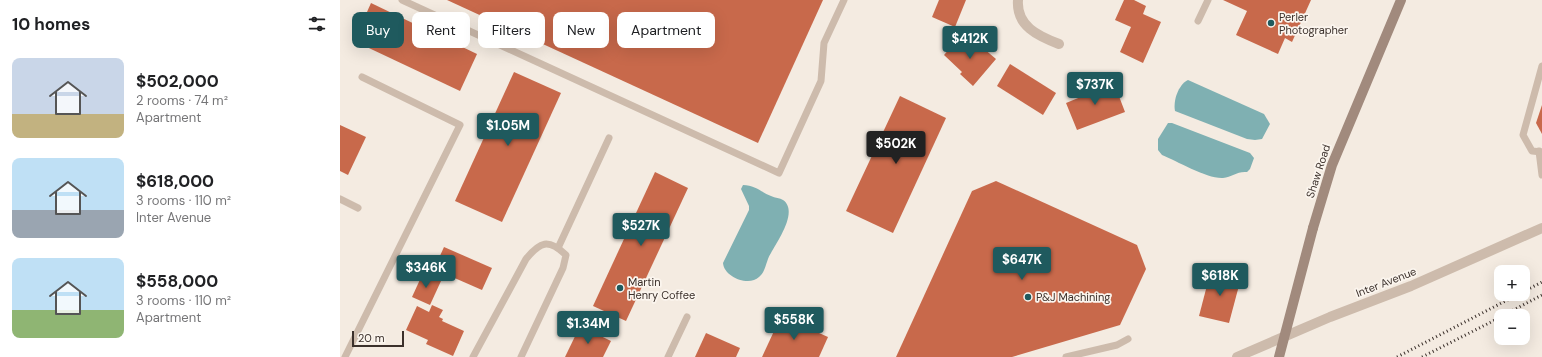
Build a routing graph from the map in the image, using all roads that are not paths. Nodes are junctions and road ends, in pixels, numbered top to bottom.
1 (402, 0) edge
2 (844, 0) edge
3 (1018, 0) edge
4 (1208, 0) edge
5 (1401, 0) edge
6 (1198, 21) dead end
7 (1059, 44) dead end
8 (1542, 66) edge
9 (362, 77) dead end
10 (609, 138) dead end
11 (1541, 152) edge
12 (1542, 174) edge
13 (340, 200) edge
14 (358, 208) dead end
15 (1542, 228) edge
16 (558, 248) junction
17 (687, 317) dead end
18 (1128, 339) dead end
19 (1098, 353) edge
20 (345, 357) edge
21 (473, 357) edge
22 (521, 357) edge
23 (668, 357) edge
24 (1066, 357) edge
25 (1237, 357) edge
26 (1279, 357) edge

1 - 2 lane
3 - 7 street
4 - 6 lane
5 - 26 main road, Shaw Road, bridge
8 - 11 lane
9 - 20 lane
10 - 16 lane
11 - 12 lane
13 - 14 lane
15 - 25 street, Inter Avenue
16 - 21 lane
16 - 22 lane
17 - 23 lane
18 - 19 lane
19 - 24 lane

